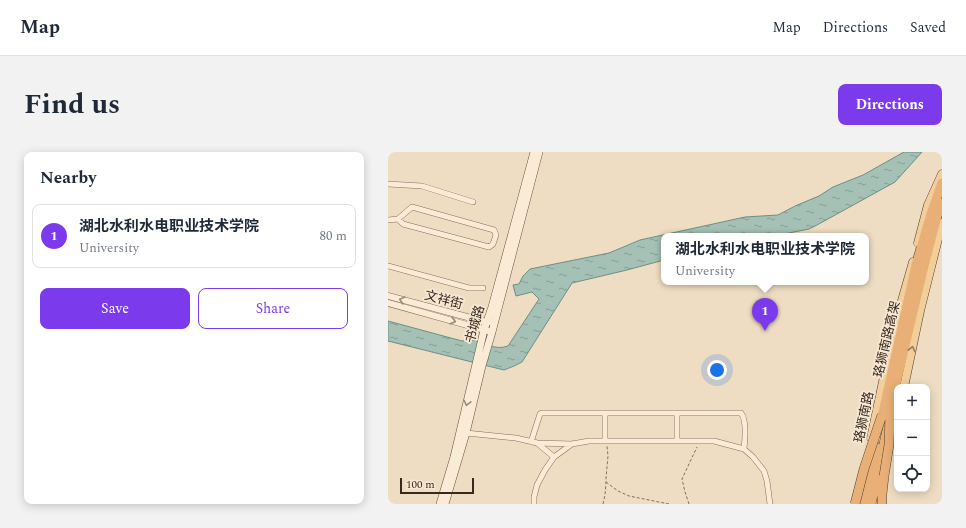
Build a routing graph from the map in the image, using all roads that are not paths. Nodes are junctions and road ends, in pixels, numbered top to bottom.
1 (534, 152) edge
2 (539, 152) edge
3 (942, 174) edge
4 (942, 183) edge
5 (388, 184) edge
6 (473, 202) dead end
7 (942, 203) edge
8 (398, 219) junction
9 (388, 220) edge
10 (942, 223) edge
11 (388, 266) edge
12 (482, 288) dead end
13 (388, 296) edge
14 (388, 303) edge
15 (486, 322) junction
16 (494, 322) junction
17 (484, 330) junction
18 (492, 332) junction
19 (485, 341) junction
20 (479, 365) junction
21 (905, 384) edge
22 (605, 413) junction
23 (677, 413) junction
24 (890, 416) edge
25 (466, 433) junction
26 (606, 441) junction
27 (677, 441) junction
28 (531, 442) junction
29 (537, 444) junction
30 (572, 444) junction
31 (744, 449) junction
32 (554, 457) junction
33 (440, 504) edge
34 (445, 504) edge
35 (534, 504) edge
36 (770, 504) edge
37 (856, 504) edge
38 (863, 504) edge
39 (870, 504) edge
40 (878, 504) edge
41 (882, 504) edge

1 - 15 main road, 书城路
2 - 16 main road, 书城路
3 - 37 main road, 珞狮南路
4 - 24 highway, 珞狮南路高架
5 - 6 street
7 - 24 highway, 珞狮南路高架
8 - 8 street
8 - 9 street
21 -> 10 main road
11 - 12 street
15 -> 13 street, 文祥街
14 -> 17 street, 文祥街
15 - 16 street, 文祥街
15 - 17 main road, 书城路
16 - 18 main road, 书城路
17 - 18 street, 文祥街
17 - 19 main road, 书城路
18 - 19 main road, 书城路
19 - 20 main road, 书城路
20 - 25 main road, 书城路
20 -> 33 main road, 书城路
22 - 23 street
22 - 26 street
22 - 28 street
23 - 27 street
23 - 31 street
24 - 37 highway, bridge
24 - 38 highway, 珞狮南路高架, bridge
24 - 39 highway, 珞狮南路高架, bridge
24 - 40 main road
24 - 41 highway, bridge
25 - 28 street
25 - 34 main road, 书城路
26 - 27 street
26 - 30 street
27 - 31 street
28 - 29 street
29 - 30 street
29 - 32 street
30 - 32 street
31 - 36 street
32 - 35 street

